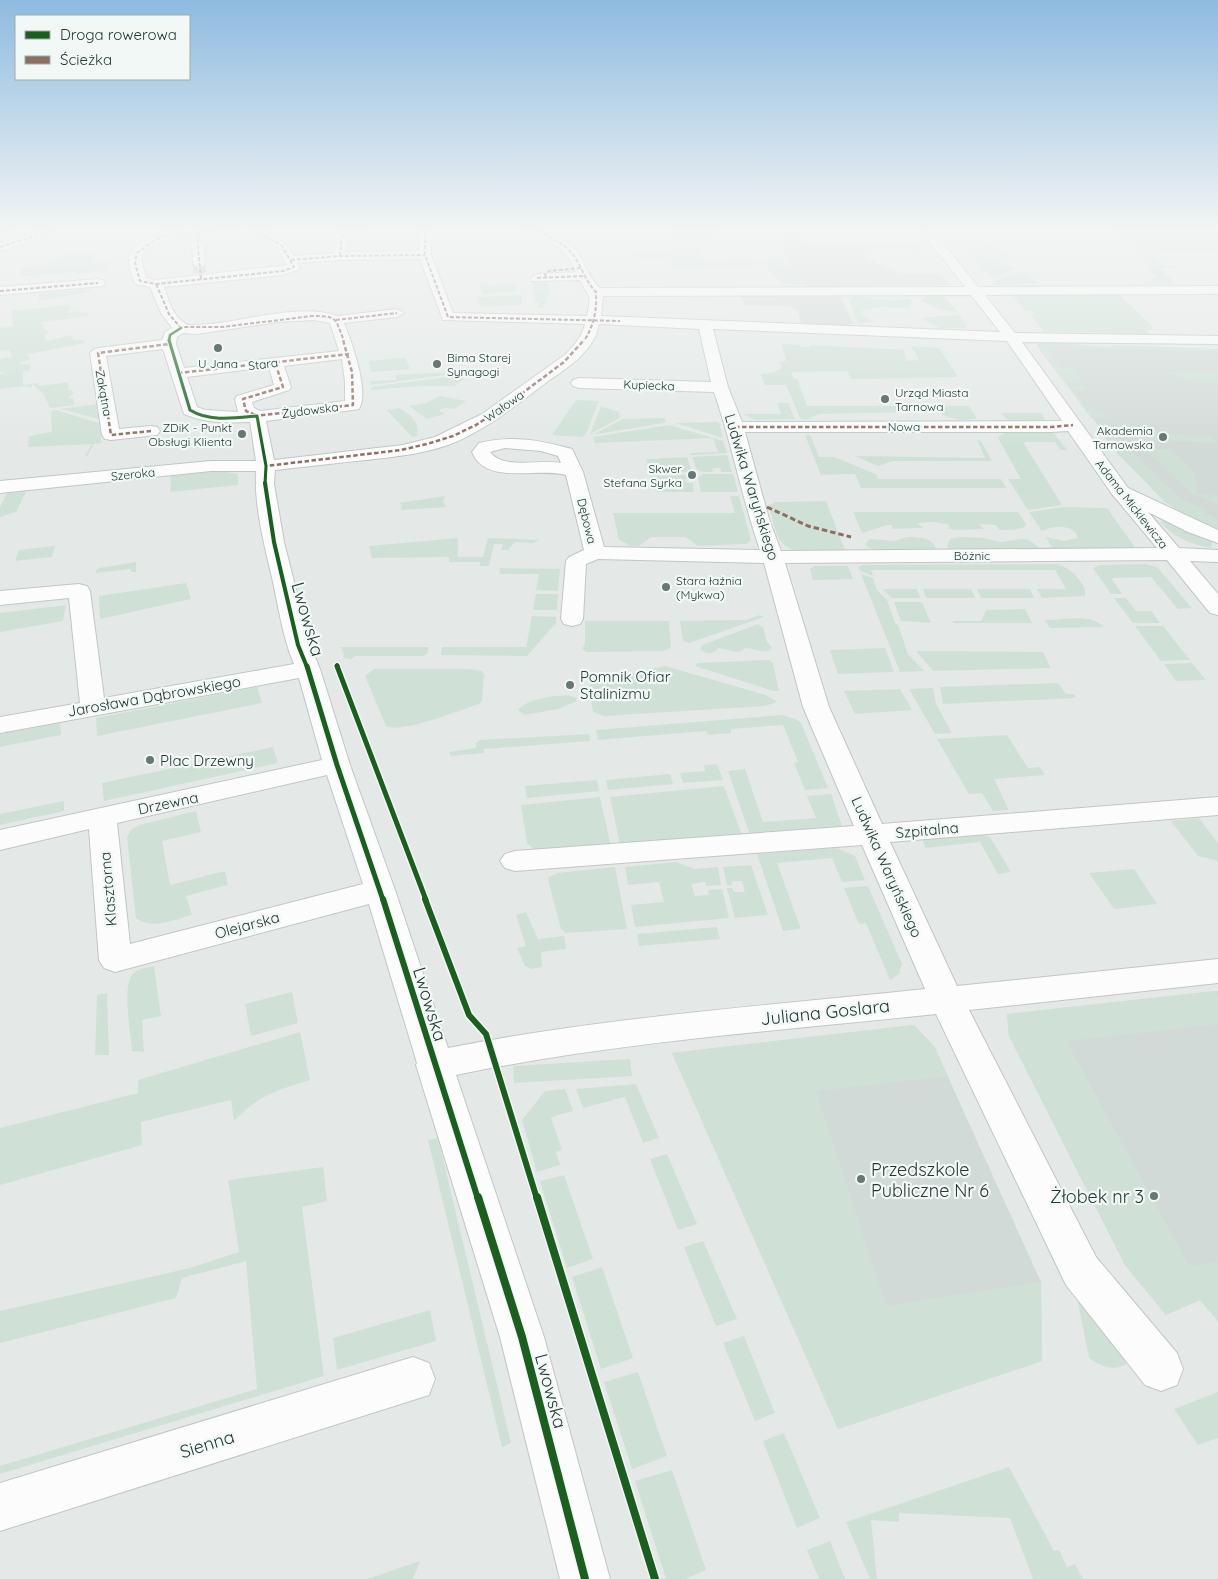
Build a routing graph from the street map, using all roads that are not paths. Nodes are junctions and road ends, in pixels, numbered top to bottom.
1 (164, 303) edge
2 (443, 303) edge
3 (597, 303) edge
4 (983, 303) edge
5 (397, 313) dead end
6 (331, 318) junction
7 (594, 320) junction
8 (705, 324) junction
9 (181, 328) junction
10 (1011, 336) junction
11 (1218, 340) edge
12 (169, 344) junction
13 (348, 354) junction
14 (275, 362) junction
15 (178, 374) junction
16 (579, 383) dead end
17 (720, 387) junction
18 (257, 416) junction
19 (1073, 425) junction
20 (736, 427) junction
21 (151, 430) dead end
22 (266, 466) junction
23 (574, 472) dead end
24 (0, 487) edge
25 (1119, 490) junction
26 (1218, 537) edge
27 (595, 553) junction
28 (1171, 554) junction
29 (1218, 556) edge
30 (773, 557) junction
31 (0, 598) edge
32 (1218, 608) edge
33 (572, 619) dead end
34 (308, 669) junction
35 (92, 707) junction
36 (0, 725) edge
37 (337, 765) junction
38 (1218, 806) edge
39 (102, 817) junction
40 (872, 834) junction
41 (0, 840) edge
42 (515, 860) dead end
43 (380, 890) junction
44 (115, 960) joint
45 (1218, 971) edge
46 (946, 999) junction
47 (434, 1065) junction
48 (1161, 1369) dead end
49 (413, 1379) dead end
50 (0, 1507) edge
51 (586, 1579) edge

1 - 9 street
2 - 7 street
3 - 7 street, Wałowa
4 - 10 street, Adama Mickiewicza
5 - 6 street
6 - 9 street
6 - 13 street, Żydowska
7 - 8 street
7 - 22 street, Wałowa
8 - 10 street
8 - 17 street, Ludwika Waryńskiego
9 - 12 street
10 - 11 street
10 - 19 street, Adama Mickiewicza
12 - 15 street
12 - 21 street, Zakątna
13 - 14 street, Stara
13 - 18 street, Żydowska
14 - 15 street, Stara
14 - 18 street
15 - 18 street
16 - 17 street, Kupiecka
17 - 20 street, Ludwika Waryńskiego
18 - 22 street, Lwowska
19 - 20 street, Nowa
19 - 25 street, Adama Mickiewicza
20 - 30 street, Ludwika Waryńskiego
22 - 24 street, Szeroka
22 - 34 street, Lwowska
23 - 27 street, Dębowa
25 - 26 street
25 - 28 street, Adama Mickiewicza
27 - 30 street, Bóżnic
27 - 33 street, Dębowa
28 - 29 street, Bóżnic
28 - 30 street, Bóżnic
28 - 32 street, Adama Mickiewicza
30 - 40 street, Ludwika Waryńskiego
31 - 35 street
34 - 35 street, Jarosława Dąbrowskiego
34 - 37 street, Lwowska
35 - 36 street, Jarosława Dąbrowskiego
37 - 39 street, Drzewna
37 - 43 street, Lwowska
38 - 40 street, Szpitalna
39 - 41 street, Drzewna
39 - 44 street, Klasztorna
40 - 42 street, Szpitalna
40 - 46 street, Ludwika Waryńskiego
43 - 44 street, Olejarska
43 - 47 street, Lwowska
45 - 46 street, Juliana Goslara
46 - 47 street, Juliana Goslara
46 - 48 street, Ludwika Waryńskiego
47 - 51 street, Lwowska
49 - 50 street, Sienna

